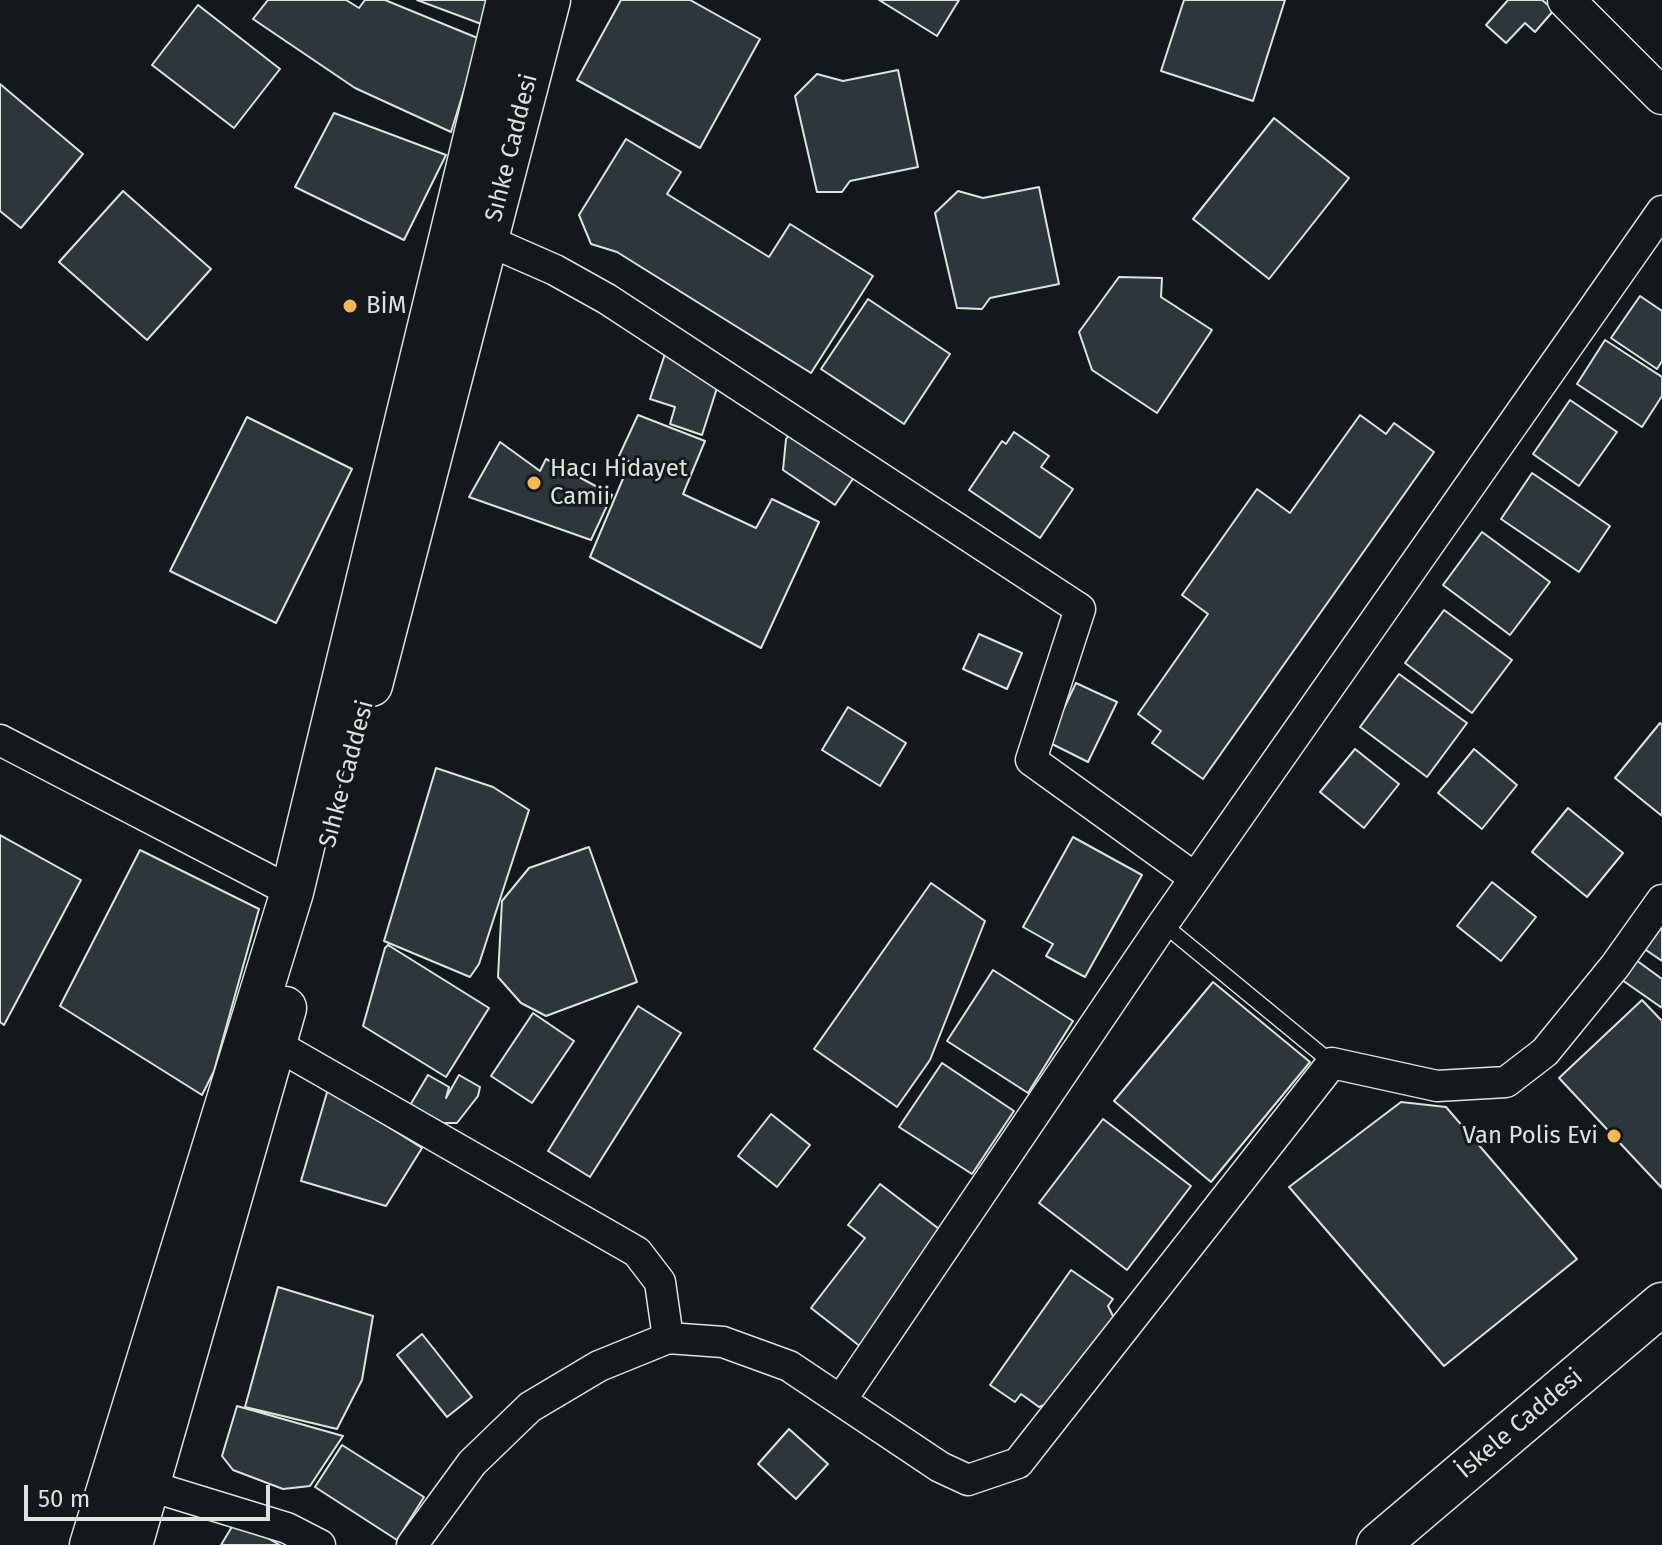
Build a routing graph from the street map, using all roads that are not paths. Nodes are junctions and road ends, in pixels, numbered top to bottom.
1 (508, 0) edge
2 (549, 0) edge
3 (1566, 0) edge
4 (1662, 96) edge
5 (1662, 211) edge
6 (489, 241) junction
7 (0, 740) edge
8 (1195, 878) junction
9 (292, 892) junction
10 (1662, 900) edge
11 (1163, 924) junction
12 (275, 1044) junction
13 (1332, 1063) junction
14 (1660, 1309) edge
15 (668, 1338) junction
16 (841, 1400) junction
17 (150, 1486) junction
18 (91, 1545) edge
19 (131, 1545) edge
20 (320, 1545) edge
21 (412, 1545) edge
22 (1378, 1545) edge

1 - 9 main road
2 - 6 main road, Sıhke Caddesi
3 - 4 street
5 - 8 street
6 - 8 street
6 - 12 main road, Sıhke Caddesi
7 - 9 street
8 - 11 street
9 - 18 main road
10 - 13 street
11 - 13 lane
11 - 16 street
12 - 15 street
12 - 17 main road, Sıhke Caddesi
13 - 16 street
14 - 22 main road, İskele Caddesi
15 - 16 street
15 - 21 street
17 - 19 main road, Sıhke Caddesi
17 - 20 street

